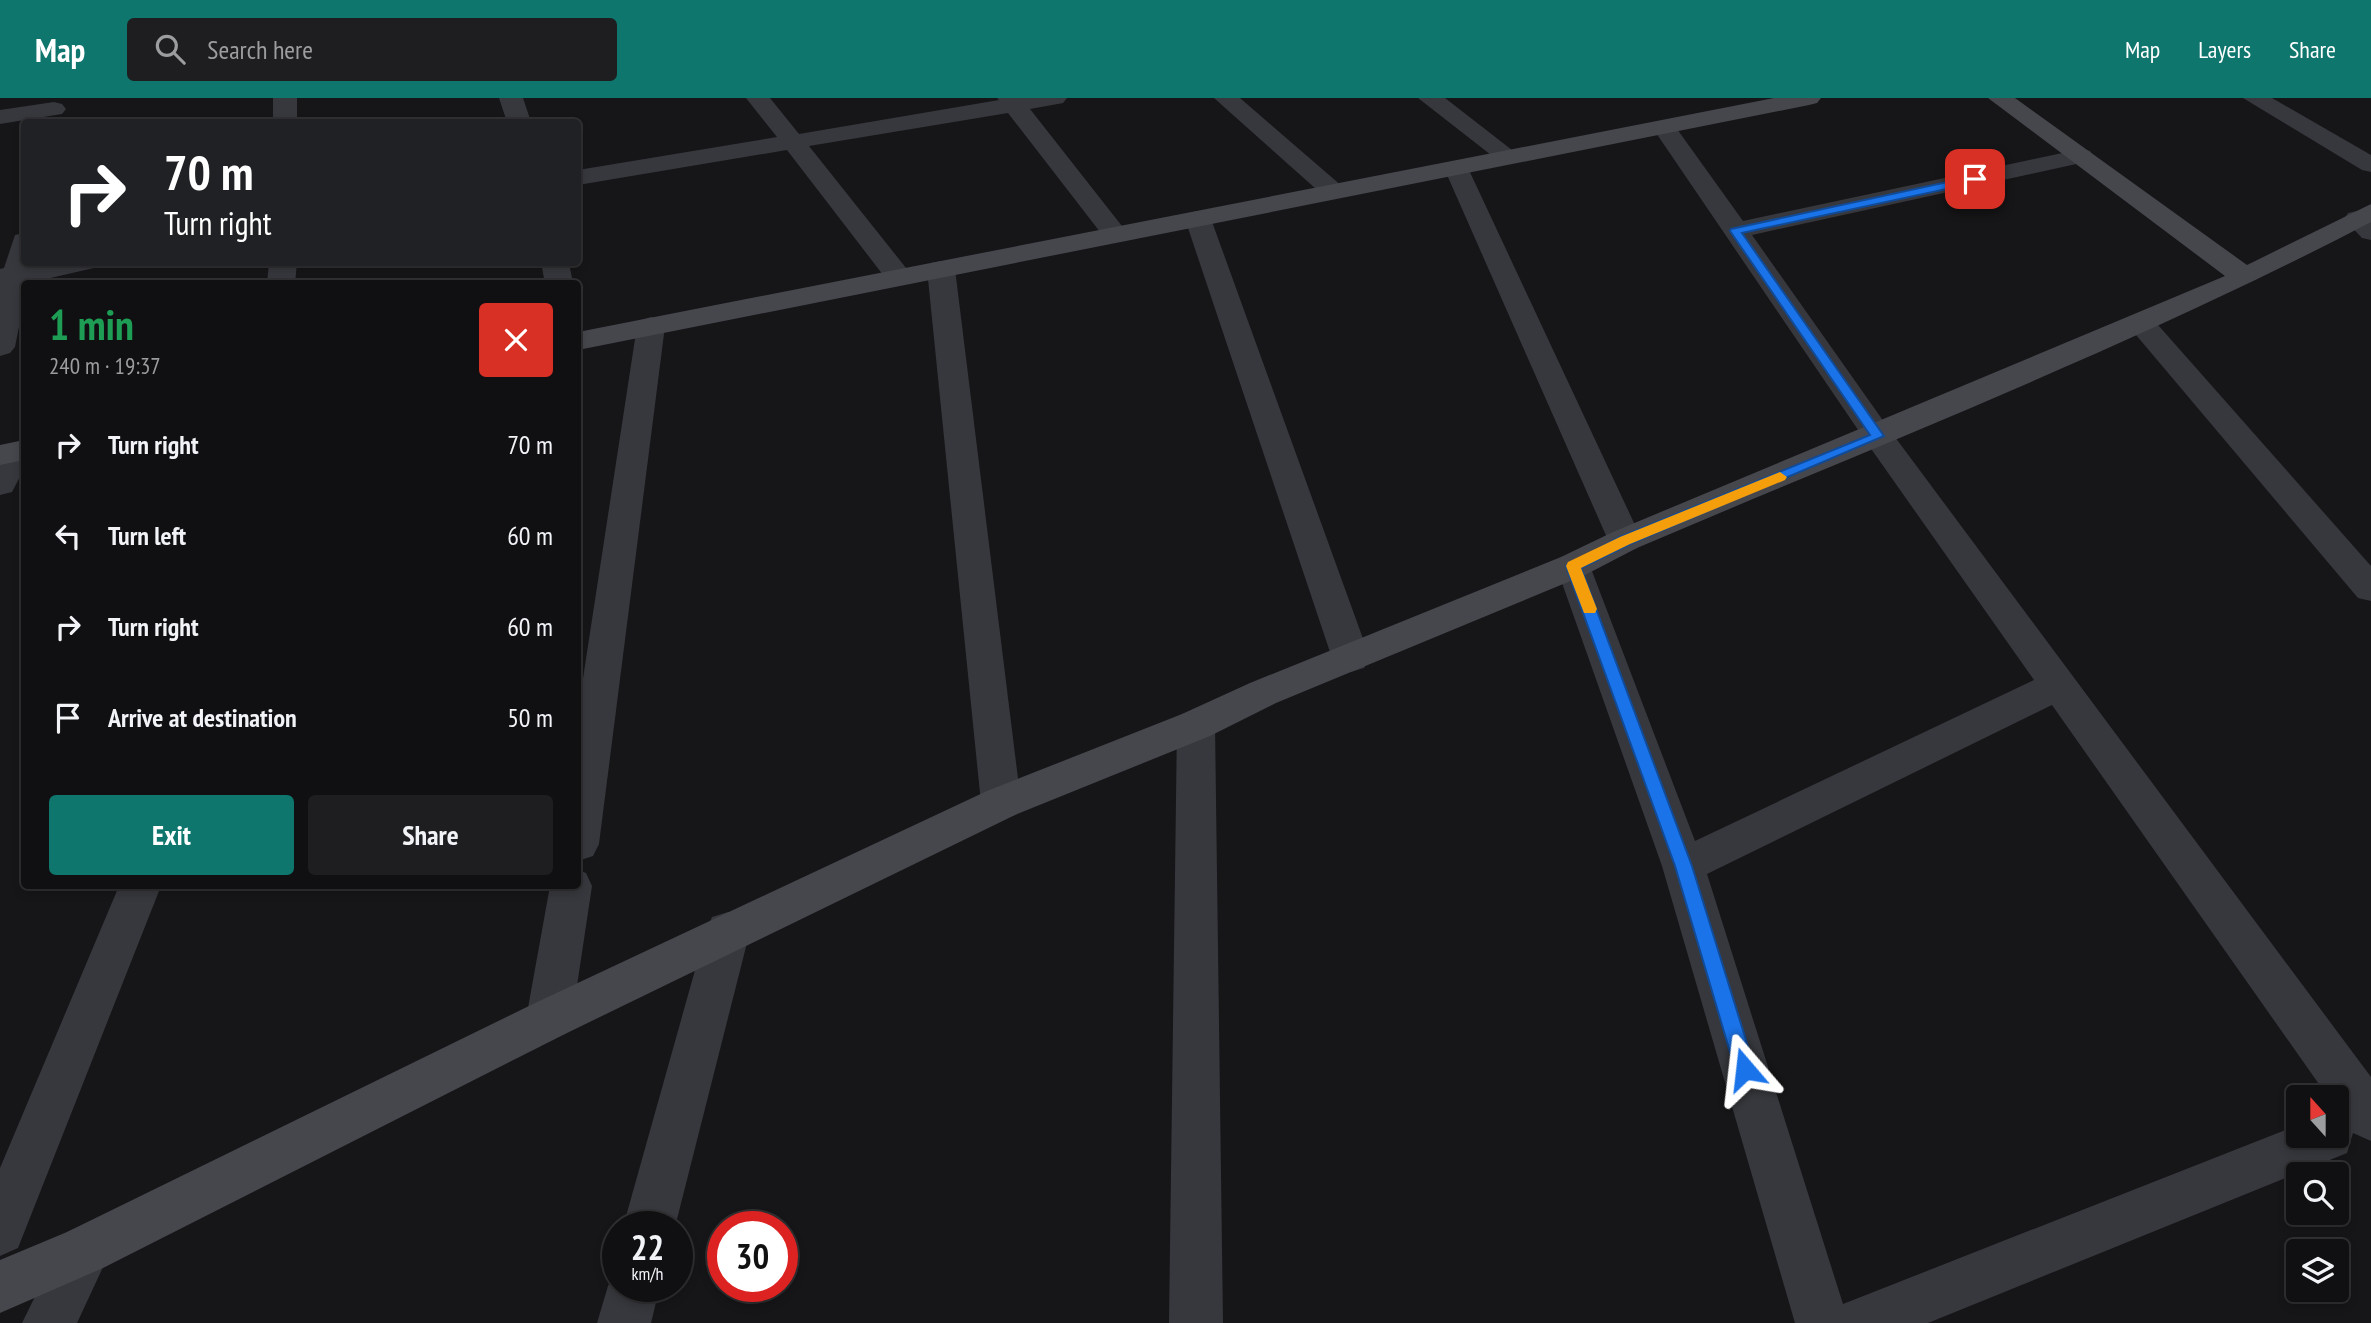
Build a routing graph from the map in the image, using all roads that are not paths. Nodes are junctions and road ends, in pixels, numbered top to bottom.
1 (285, 98) edge
2 (511, 98) edge
3 (758, 98) edge
4 (1055, 98) edge
5 (1226, 98) edge
6 (1430, 98) edge
7 (1809, 98) edge
8 (2000, 98) edge
9 (2255, 98) edge
10 (1012, 101) edge
11 (54, 110) edge
12 (1666, 115) junction
13 (0, 117) edge
14 (285, 119) edge
15 (518, 119) edge
16 (794, 141) junction
17 (2081, 156) junction
18 (1509, 157) junction
19 (2371, 165) edge
20 (1456, 168) junction
21 (581, 177) edge
22 (1334, 192) junction
23 (1198, 219) junction
24 (2366, 221) edge
25 (1735, 231) junction
26 (1116, 235) junction
27 (21, 248) edge
28 (63, 266) edge
29 (941, 269) junction
30 (9, 276) edge
31 (2245, 277) junction
32 (900, 278) junction
33 (2141, 323) junction
34 (651, 327) junction
35 (581, 340) edge
36 (0, 347) edge
37 (1878, 436) junction
38 (14, 452) edge
39 (0, 484) edge
40 (1625, 540) junction
41 (1573, 566) junction
42 (2371, 589) edge
43 (1351, 658) junction
44 (2057, 687) junction
45 (1196, 725) junction
46 (1001, 803) junction
47 (581, 823) edge
48 (1684, 866) junction
49 (138, 889) edge
50 (571, 889) edge
51 (728, 931) junction
52 (549, 1019) junction
53 (2371, 1118) edge
54 (2349, 1127) edge
55 (2300, 1148) edge
56 (653, 1211) edge
57 (0, 1230) edge
58 (85, 1250) junction
59 (0, 1287) edge
60 (630, 1302) edge
61 (49, 1323) edge
62 (624, 1323) edge
63 (1196, 1323) edge
64 (1822, 1323) edge
65 (1861, 1323) edge

1 - 14 street
2 - 15 street
3 - 16 street
4 - 10 street
5 - 22 street
6 - 18 street
7 - 12 street
8 - 17 street
9 - 19 street
10 - 16 street
10 - 26 street
11 - 13 street
12 - 18 street
12 - 25 street
16 - 21 street
16 - 32 street
17 - 25 street
17 - 31 street
18 - 20 street
20 - 22 street
20 - 40 street
22 - 23 street
23 - 26 street
23 - 43 street
24 - 31 street
25 - 37 street
26 - 29 street
27 - 30 street
28 - 30 street
29 - 32 street
29 - 46 street
30 - 36 street
31 - 33 street
32 - 34 street
33 - 37 street
33 - 42 street
34 - 35 street
34 - 47 street
37 - 40 street
37 - 44 street
38 - 39 street
40 - 41 street
41 - 43 street
41 - 48 street
43 - 45 street
44 - 48 street
44 - 53 street
45 - 46 street
45 - 63 street
46 - 51 street
48 - 64 street
49 - 57 street
50 - 52 street
51 - 52 street
51 - 56 street
52 - 58 street
53 - 54 street
55 - 65 street
58 - 59 street
58 - 61 street
60 - 62 street

